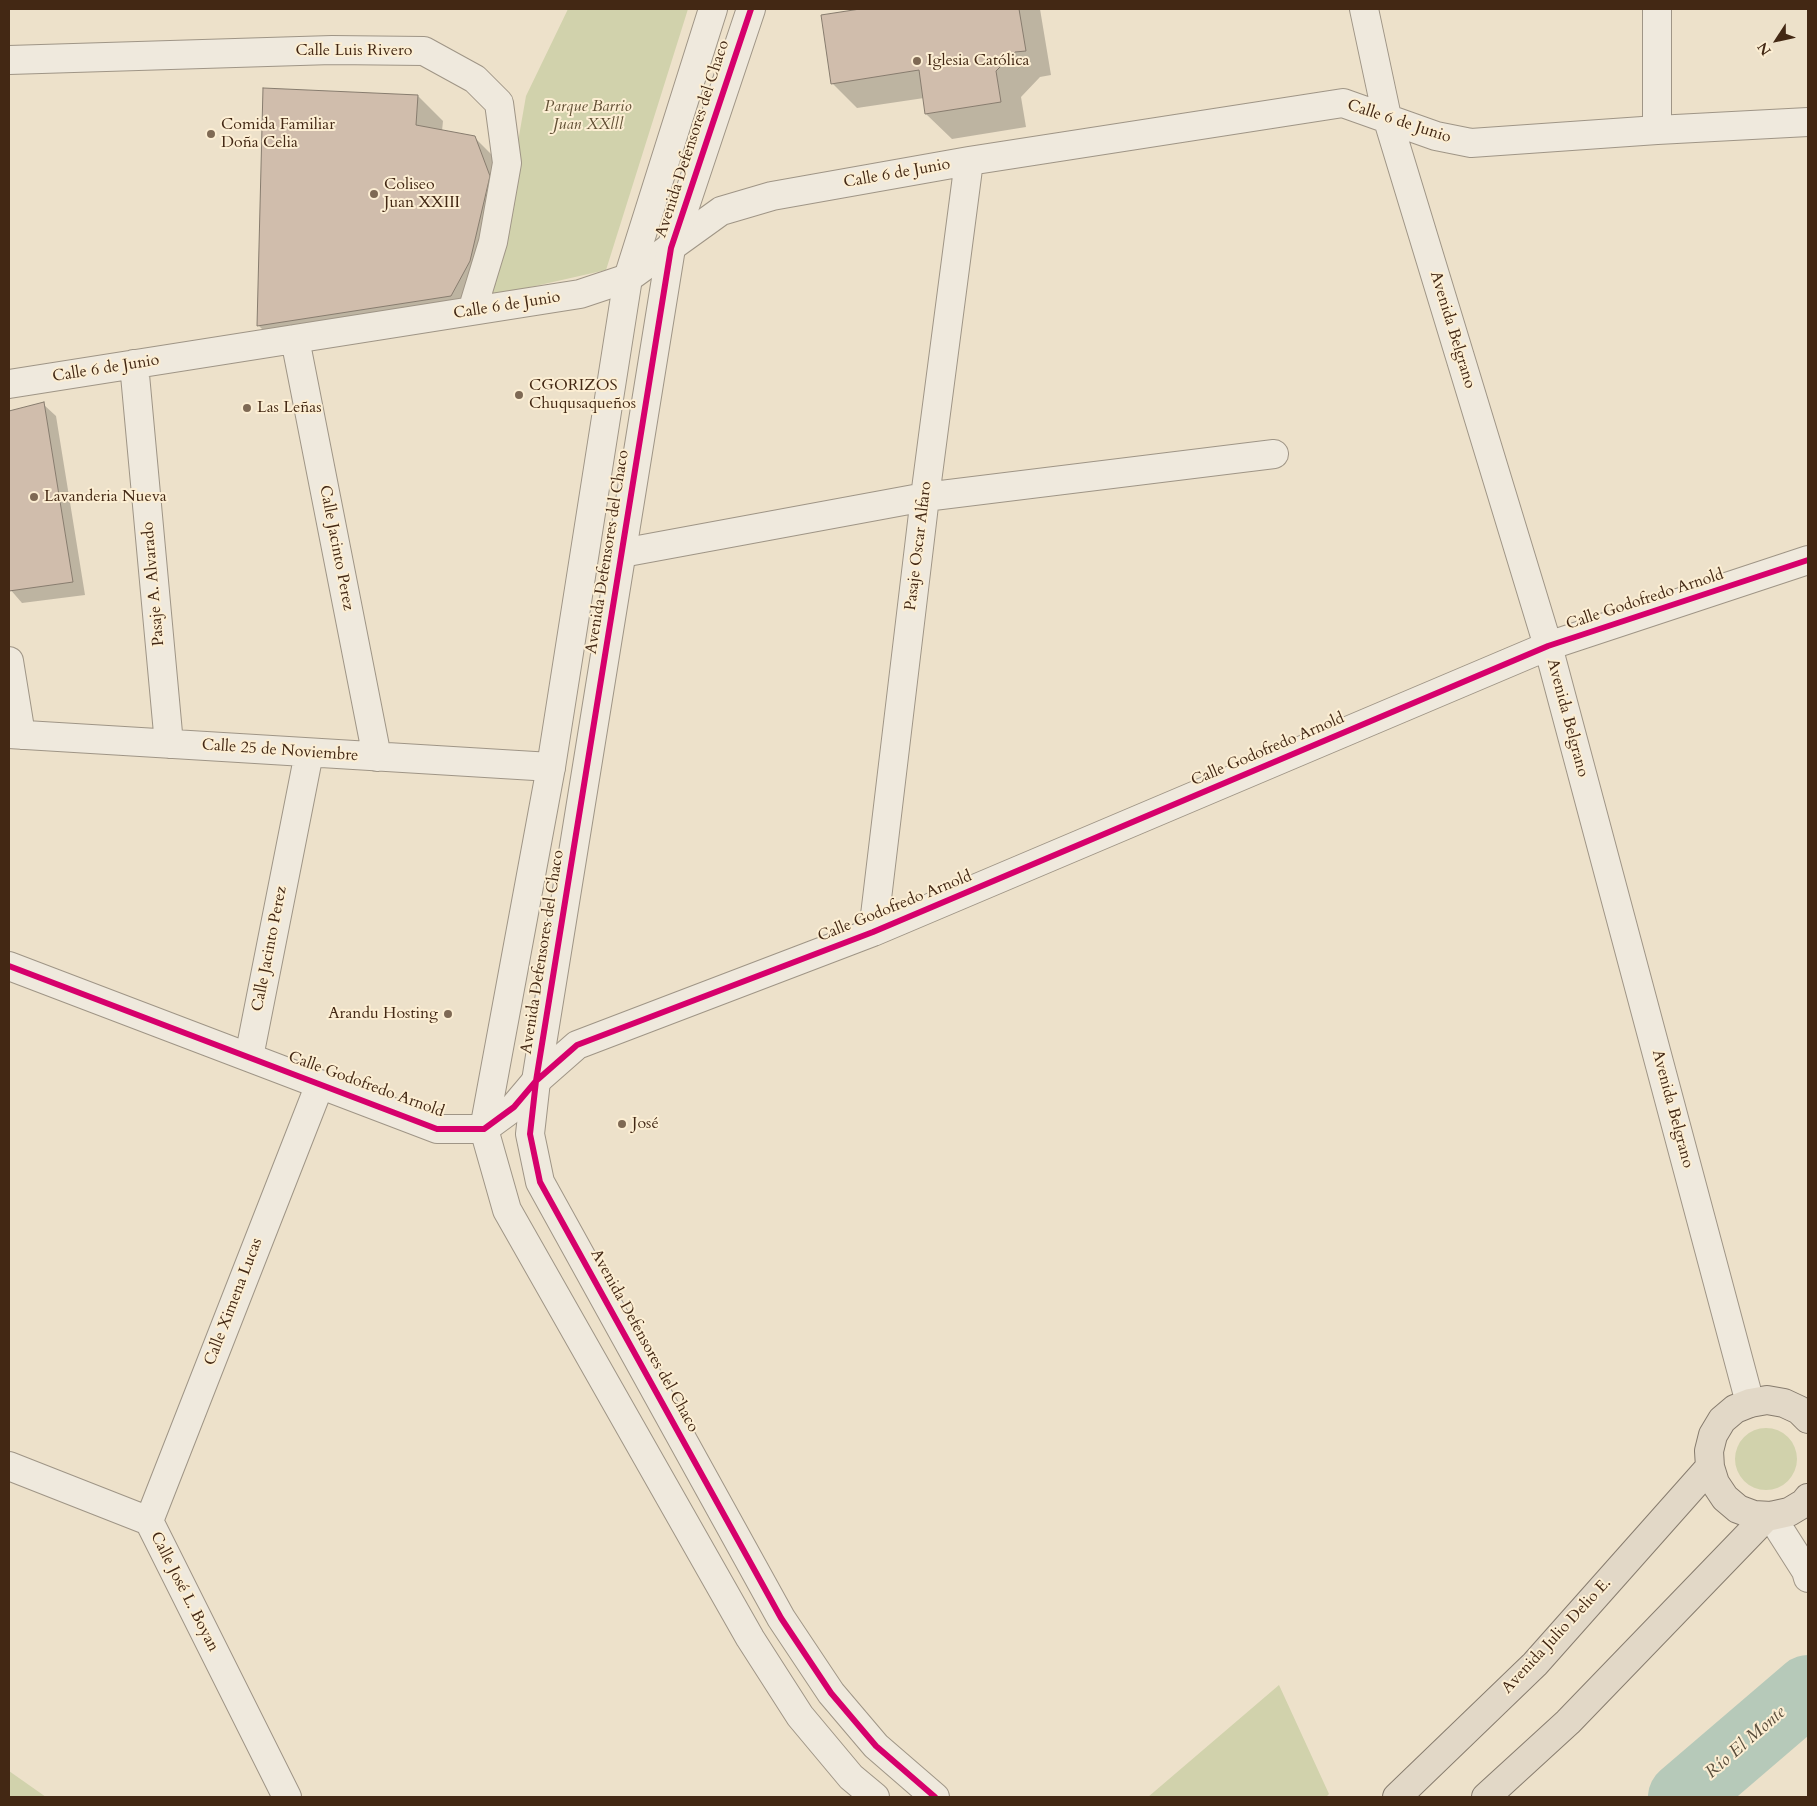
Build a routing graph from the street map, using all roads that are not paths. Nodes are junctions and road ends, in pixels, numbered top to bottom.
1 (714, 9) edge
2 (751, 9) edge
3 (1364, 9) edge
4 (1657, 9) edge
5 (9, 60) edge
6 (1387, 117) junction
7 (1808, 122) edge
8 (1657, 130) junction
9 (969, 161) junction
10 (671, 248) junction
11 (628, 278) junction
12 (472, 311) junction
13 (295, 339) junction
14 (134, 364) junction
15 (9, 384) edge
16 (1274, 454) dead end
17 (925, 497) junction
18 (622, 553) junction
19 (1808, 560) edge
20 (1548, 646) junction
21 (9, 661) edge
22 (15, 735) edge
23 (169, 744) junction
24 (309, 753) junction
25 (377, 758) junction
26 (550, 767) junction
27 (873, 932) junction
28 (9, 966) edge
29 (249, 1057) junction
30 (536, 1081) junction
31 (320, 1084) junction
32 (484, 1129) junction
33 (1808, 1391) edge
34 (1750, 1402) junction
35 (1784, 1403) junction
36 (1808, 1419) edge
37 (9, 1466) edge
38 (1710, 1467) junction
39 (1808, 1498) edge
40 (1769, 1516) junction
41 (149, 1521) junction
42 (1808, 1567) edge
43 (287, 1797) edge
44 (875, 1797) edge
45 (935, 1797) edge
46 (1397, 1797) edge
47 (1486, 1797) edge

1 - 11 street, Avenida Defensores del Chaco
2 - 10 street, Avenida Defensores del Chaco
3 - 6 street, Avenida Belgrano
4 - 8 street
5 - 12 street, Calle Luis Rivero
6 - 8 street, Calle 6 de Junio
6 - 9 street, Calle 6 de Junio
6 - 20 street, Avenida Belgrano
7 - 8 street, Calle 6 de Junio
9 - 10 street, Calle 6 de Junio
9 - 17 street, Pasaje Oscar Alfaro
10 - 11 street, Calle 6 de Junio
10 - 18 street, Avenida Defensores del Chaco
11 - 12 street, Calle 6 de Junio
11 - 26 street, Avenida Defensores del Chaco
12 - 13 street, Calle 6 de Junio
13 - 14 street, Calle 6 de Junio
13 - 25 street, Calle Jacinto Perez
14 - 15 street, Calle 6 de Junio
14 - 23 street, Pasaje A. Alvarado
16 - 17 street
17 - 18 street
17 - 27 street, Pasaje Oscar Alfaro
18 - 30 street, Avenida Defensores del Chaco
19 - 20 street, Calle Godofredo Arnold
20 - 27 street, Calle Godofredo Arnold
20 - 34 street, Avenida Belgrano
21 - 22 street
22 - 23 street, Calle 25 de Noviembre
23 - 24 street, Calle 25 de Noviembre
24 - 25 street, Calle 25 de Noviembre
24 - 29 street, Calle Jacinto Perez
25 - 26 street, Calle 25 de Noviembre
26 - 32 street, Avenida Defensores del Chaco
27 - 30 street, Calle Godofredo Arnold
28 - 29 street, Calle Godofredo Arnold
29 - 31 street, Calle Godofredo Arnold
30 - 32 street, Calle Godofredo Arnold
30 - 45 street, Avenida Defensores del Chaco
31 - 32 street, Calle Godofredo Arnold
31 - 41 street, Calle Ximena Lucas
32 - 44 street, Avenida Defensores del Chaco
33 - 35 main road
34 - 35 main road
34 - 38 main road
35 - 36 main road
37 - 41 street, Calle José L. Boyan
38 - 40 main road
38 - 46 main road, Avenida Julio Delio E.
39 - 40 main road
40 - 42 street
40 - 47 main road
41 - 43 street, Calle José L. Boyan

